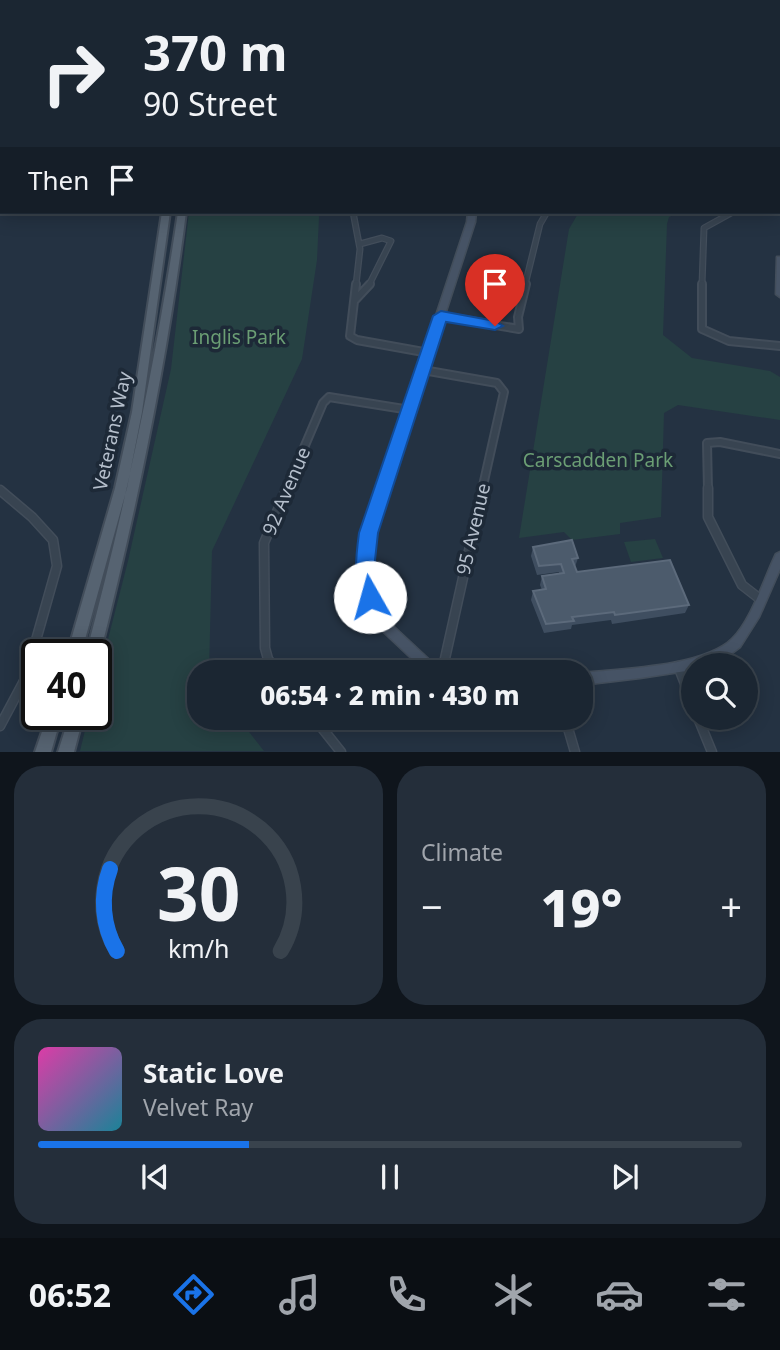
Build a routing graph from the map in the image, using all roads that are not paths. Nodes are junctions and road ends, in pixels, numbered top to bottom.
1 (166, 214) edge
2 (182, 214) edge
3 (353, 214) edge
4 (472, 214) edge
5 (546, 214) edge
6 (729, 214) edge
7 (360, 244) junction
8 (780, 259) edge
9 (780, 294) edge
10 (355, 300) junction
11 (441, 316) junction
12 (780, 346) edge
13 (429, 353) junction
14 (423, 370) junction
15 (410, 410) junction
16 (780, 454) edge
17 (0, 490) edge
18 (780, 557) edge
19 (760, 599) junction
20 (78, 639) edge
21 (97, 639) edge
22 (269, 660) edge
23 (421, 660) edge
24 (445, 660) edge
25 (678, 666) junction
26 (681, 674) edge
27 (593, 677) edge
28 (0, 726) edge
29 (50, 730) edge
30 (72, 730) edge
31 (324, 730) edge
32 (569, 730) edge
33 (703, 730) edge
34 (43, 751) edge
35 (66, 751) edge
36 (341, 751) edge
37 (575, 751) edge
38 (712, 751) edge

1 - 20 main road, Veterans Way
2 - 21 main road, Veterans Way
3 - 7 street
4 - 11 street
5 - 11 street
6 - 12 street
7 - 10 street
7 - 10 street
8 - 9 street
10 - 13 street
11 - 13 street
13 - 14 street
14 - 15 street
14 - 24 street, 95 Avenue
15 - 22 street, 92 Avenue
15 - 23 street
16 - 19 street
17 - 28 street
18 - 19 street
19 - 25 street
25 - 26 street
25 - 27 street
29 - 34 main road
30 - 35 main road
31 - 36 street
32 - 37 street
33 - 38 street

